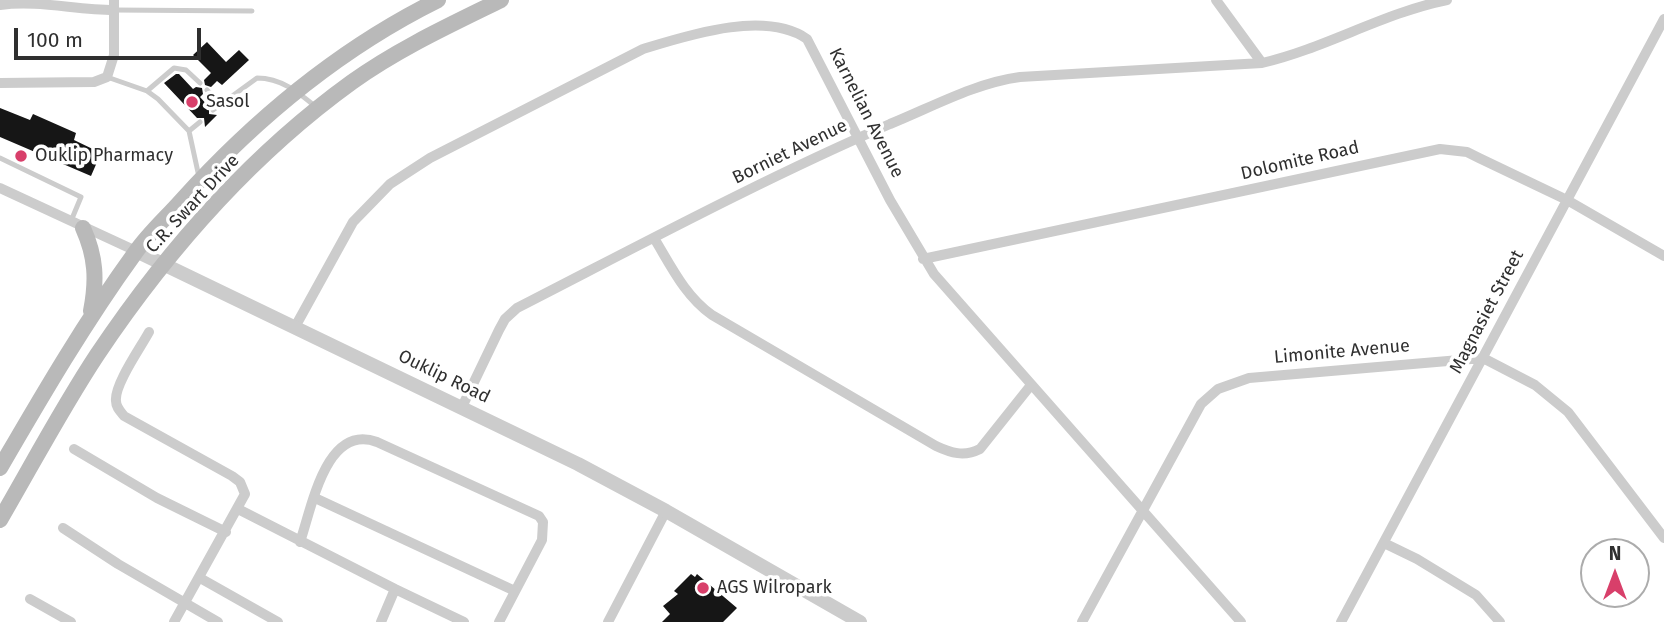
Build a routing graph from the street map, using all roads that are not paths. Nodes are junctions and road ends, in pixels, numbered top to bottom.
1 (438, 0) edge
2 (501, 0) edge
3 (1216, 0) edge
4 (1447, 0) edge
5 (0, 5) edge
6 (114, 5) edge
7 (252, 11) dead end
8 (1664, 19) edge
9 (1262, 63) junction
10 (107, 77) junction
11 (0, 83) edge
12 (200, 83) dead end
13 (207, 90) dead end
14 (147, 91) junction
15 (296, 91) junction
16 (221, 104) junction
17 (319, 109) junction
18 (213, 110) dead end
19 (200, 122) dead end
20 (189, 131) junction
21 (858, 138) junction
22 (0, 158) edge
23 (200, 180) junction
24 (0, 188) edge
25 (1567, 200) junction
26 (77, 225) junction
27 (654, 238) junction
28 (136, 251) junction
29 (1664, 256) edge
30 (923, 259) junction
31 (162, 265) junction
32 (90, 317) junction
33 (295, 327) junction
34 (149, 332) dead end
35 (1483, 358) junction
36 (1031, 385) junction
37 (462, 407) junction
38 (74, 449) dead end
39 (0, 468) edge
40 (316, 498) junction
41 (238, 509) junction
42 (1143, 510) junction
43 (666, 511) junction
44 (0, 520) edge
45 (63, 527) dead end
46 (226, 532) junction
47 (1664, 538) edge
48 (300, 542) junction
49 (1384, 543) junction
50 (200, 578) junction
51 (395, 590) junction
52 (515, 591) junction
53 (30, 599) dead end
54 (185, 603) junction
55 (71, 622) edge
56 (174, 622) edge
57 (218, 622) edge
58 (278, 622) edge
59 (381, 622) edge
60 (464, 622) edge
61 (499, 622) edge
62 (608, 622) edge
63 (860, 622) edge
64 (1082, 622) edge
65 (1241, 622) edge
66 (1341, 622) edge
67 (1500, 622) edge

1 - 15 main road, C.R. Swart Drive
2 - 17 main road, C.R. Swart Drive
3 - 9 street
4 - 9 street, Borniet Avenue
5 - 6 street
6 - 7 lane
6 - 10 street
8 - 25 street, Magnasiet Street
9 - 21 street, Borniet Avenue
10 - 11 street
10 - 14 lane
12 - 14 lane
13 - 16 lane
14 - 20 lane
15 - 16 lane
15 - 17 lane
15 - 23 main road, C.R. Swart Drive
16 - 18 lane
17 - 31 main road, C.R. Swart Drive
19 - 20 lane
20 - 23 lane
21 - 27 street, Borniet Avenue
21 - 30 street, Karnelian Avenue
21 - 33 street, Karnelian Avenue
22 - 26 lane
23 - 28 main road, C.R. Swart Drive
24 - 26 street, Ouklip Road
25 - 29 street, Dolomite Road
25 - 30 street, Dolomite Road
25 - 35 street, Magnasiet Street
26 - 28 street, Ouklip Road
26 - 32 main road
27 - 36 street
27 - 37 street, Borniet Avenue
28 - 31 street, Ouklip Road
28 - 32 main road, C.R. Swart Drive
30 - 36 street, Karnelian Avenue
31 - 33 street, Ouklip Road
31 - 44 main road, C.R. Swart Drive
32 - 39 main road, C.R. Swart Drive
33 - 37 street, Ouklip Road
34 - 41 street
35 - 42 street, Limonite Avenue
35 - 47 street
35 - 49 street, Magnasiet Street
36 - 42 street, Karnelian Avenue
37 - 43 street, Ouklip Road
38 - 46 street
40 - 48 street
40 - 52 street
40 - 52 street
41 - 46 street
41 - 48 street
42 - 64 street, Limonite Avenue
42 - 65 street, Karnelian Avenue
43 - 62 street
43 - 63 street, Ouklip Road
45 - 54 street
46 - 50 street
48 - 51 street
49 - 66 street, Magnasiet Street
49 - 67 street
50 - 54 street
50 - 58 street
51 - 59 street
51 - 60 street
52 - 61 street
53 - 55 street
54 - 56 street
54 - 57 street

